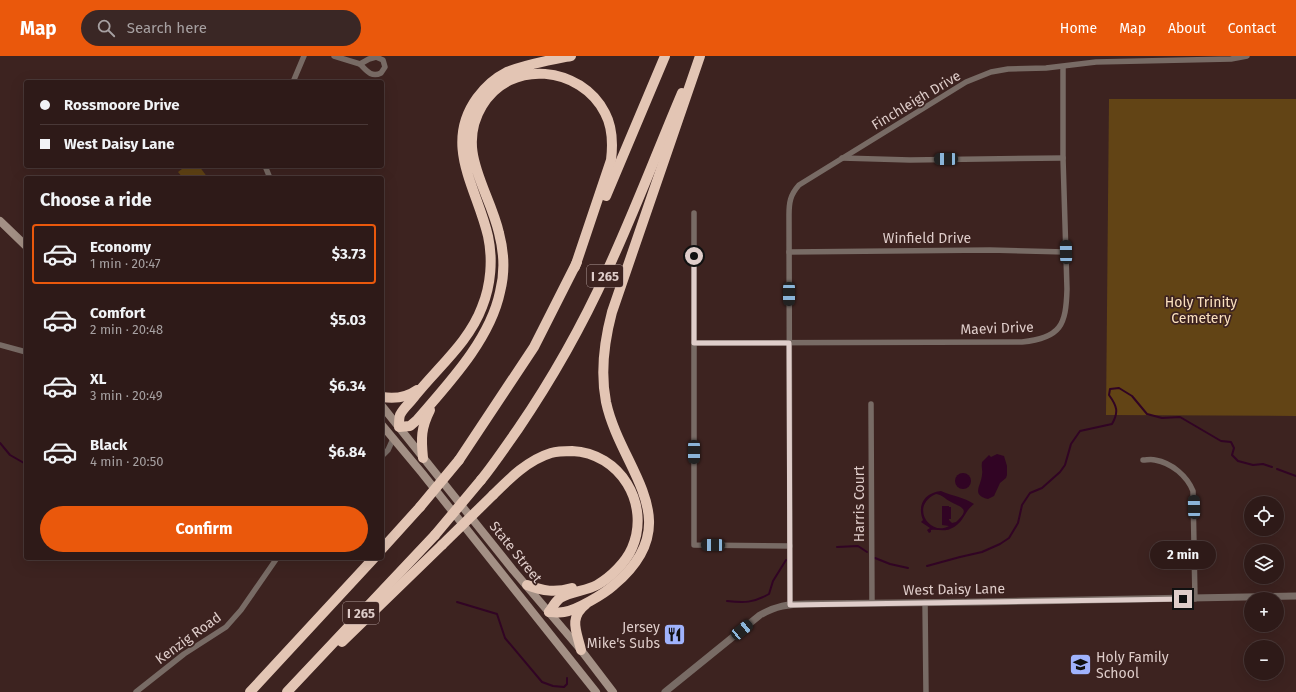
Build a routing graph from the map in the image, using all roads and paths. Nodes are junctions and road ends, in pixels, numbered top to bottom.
1 (304, 56) edge
2 (334, 56) edge
3 (571, 56) edge
4 (664, 56) edge
5 (699, 56) edge
6 (1247, 56) edge
7 (360, 64) dead end
8 (1063, 67) junction
9 (294, 80) edge
10 (842, 158) junction
11 (1063, 158) junction
12 (694, 213) dead end
13 (0, 221) edge
14 (24, 244) edge
15 (789, 252) junction
16 (1066, 252) junction
17 (574, 267) junction
18 (694, 343) junction
19 (789, 343) junction
20 (0, 345) edge
21 (24, 351) edge
22 (431, 376) junction
23 (384, 396) edge
24 (434, 399) junction
25 (870, 404) dead end
26 (384, 408) edge
27 (399, 427) junction
28 (384, 428) edge
29 (393, 439) junction
30 (384, 454) edge
31 (423, 458) junction
32 (1143, 460) dead end
33 (790, 546) junction
34 (384, 547) edge
35 (276, 560) edge
36 (372, 560) edge
37 (606, 578) junction
38 (527, 585) junction
39 (600, 594) junction
40 (1296, 596) edge
41 (1195, 599) junction
42 (926, 602) junction
43 (872, 603) junction
44 (790, 605) junction
45 (549, 612) junction
46 (539, 621) junction
47 (581, 650) junction
48 (136, 692) edge
49 (250, 692) edge
50 (287, 692) edge
51 (290, 692) edge
52 (596, 692) edge
53 (613, 692) edge
54 (665, 692) edge
55 (926, 692) edge

1 - 9 street
2 - 7 street
3 - 22 highway
4 - 17 highway, I 265
5 - 39 highway
5 - 50 highway, I 265, bridge
6 - 8 street, Finchleigh Drive
8 - 10 street, Finchleigh Drive
8 - 11 street, Maevi Drive
10 - 11 street
10 - 15 street, Finchleigh Drive
11 - 16 street, Maevi Drive
12 - 18 street
13 - 14 main road
15 - 16 street, Winfield Drive
15 - 19 street
16 - 19 street, Maevi Drive
17 - 24 highway
17 - 34 highway, I 265, bridge
18 - 19 street, Maevi Drive
18 - 33 street
19 - 33 street
20 - 21 street
22 - 23 highway
22 - 27 highway
24 - 27 highway
24 - 31 highway
25 - 43 street, Harris Court
26 - 27 main road, State Street
27 - 29 main road
27 - 31 main road, State Street
28 - 29 main road, State Street
29 - 30 street
29 - 46 main road, State Street
31 - 38 main road, State Street
32 - 41 street
33 - 44 street
35 - 48 street, Kenzig Road
36 - 49 highway, I 265
37 - 38 highway
37 - 45 highway
37 - 51 highway, bridge
38 - 45 main road, State Street
39 - 45 highway
39 - 47 highway
40 - 41 street, West Daisy Lane
41 - 42 street, West Daisy Lane
42 - 43 street, West Daisy Lane
42 - 55 street
43 - 44 street, West Daisy Lane
44 - 54 street, West Daisy Lane
45 - 46 main road
45 - 47 main road, State Street
46 - 52 main road, State Street
47 - 53 main road, State Street

